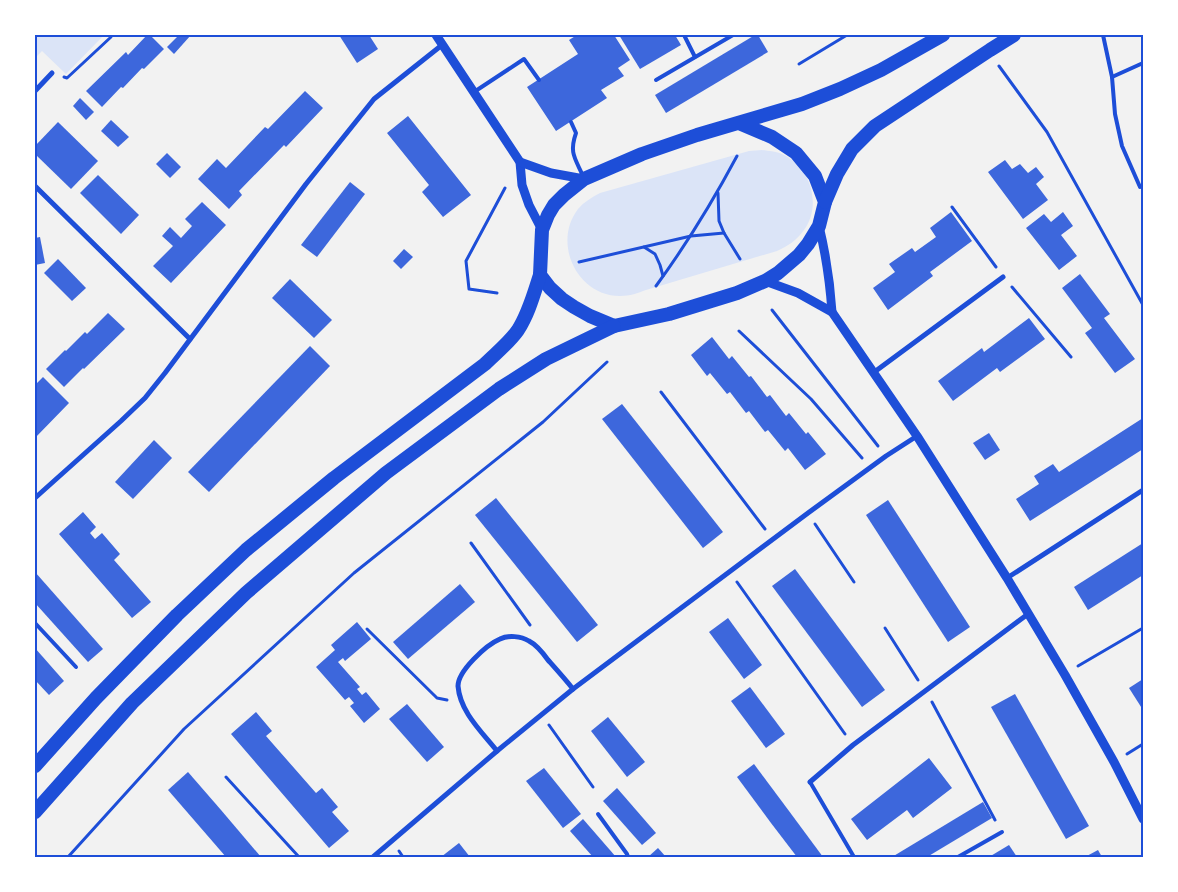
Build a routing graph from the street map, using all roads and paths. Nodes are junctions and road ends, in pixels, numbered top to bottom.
1 (110, 35) edge
2 (436, 35) edge
3 (684, 35) edge
4 (733, 35) edge
5 (847, 35) edge
6 (943, 35) edge
7 (1014, 35) edge
8 (1103, 35) edge
9 (442, 45) junction
10 (990, 50) junction
11 (695, 57) junction
12 (799, 64) dead end
13 (1143, 64) edge
14 (52, 74) joint
15 (1112, 77) junction
16 (539, 80) dead end
17 (656, 80) dead end
18 (35, 91) edge
19 (474, 92) junction
20 (571, 122) dead end
21 (738, 123) junction
22 (737, 156) dead end
23 (520, 162) junction
24 (584, 178) junction
25 (35, 186) edge
26 (1140, 187) dead end
27 (718, 191) junction
28 (825, 202) junction
29 (819, 226) junction
30 (542, 230) junction
31 (724, 233) junction
32 (690, 236) junction
33 (643, 247) junction
34 (740, 259) dead end
35 (579, 262) dead end
36 (540, 275) junction
37 (663, 276) junction
38 (1003, 277) dead end
39 (765, 280) junction
40 (656, 286) dead end
41 (497, 293) dead end
42 (1143, 305) edge
43 (772, 310) dead end
44 (832, 312) junction
45 (614, 326) junction
46 (739, 331) dead end
47 (190, 338) junction
48 (607, 362) dead end
49 (873, 373) junction
50 (661, 392) dead end
51 (917, 436) junction
52 (886, 456) junction
53 (871, 468) junction
54 (1143, 490) edge
55 (35, 498) edge
56 (808, 513) junction
57 (773, 539) junction
58 (471, 542) dead end
59 (729, 571) junction
60 (1007, 578) junction
61 (854, 582) dead end
62 (1028, 614) junction
63 (35, 623) edge
64 (885, 628) dead end
65 (1143, 628) edge
66 (367, 629) dead end
67 (529, 640) junction
68 (76, 667) dead end
69 (1065, 675) junction
70 (573, 688) junction
71 (926, 692) junction
72 (462, 704) junction
73 (542, 715) junction
74 (853, 745) junction
75 (497, 751) junction
76 (35, 766) edge
77 (226, 777) dead end
78 (810, 782) joint
79 (593, 787) dead end
80 (35, 812) edge
81 (598, 814) dead end
82 (1143, 819) edge
83 (1002, 832) joint
84 (68, 857) edge
85 (299, 857) edge
86 (374, 857) edge
87 (628, 857) edge
88 (854, 857) edge
89 (958, 857) edge

1 - 14 path
2 - 9 street
3 - 11 lane
4 - 11 lane
5 - 12 path
6 - 21 highway
7 - 10 highway
8 - 15 lane
9 - 19 street
9 - 47 street
10 - 28 highway
10 - 42 path
11 - 17 lane
13 - 15 lane
14 - 18 street
15 - 26 lane
16 - 19 lane
19 - 23 street
20 - 24 lane
21 - 24 highway
21 - 28 highway
22 - 27 path
23 - 24 street
23 - 30 street
23 - 41 path
24 - 30 highway
25 - 47 street
27 - 31 path
27 - 32 path
28 - 29 highway
29 - 39 highway
29 - 44 street
30 - 36 highway
31 - 32 path
31 - 34 path
32 - 33 path
32 - 37 path
33 - 35 path
33 - 37 path
36 - 45 highway
36 - 76 highway
37 - 40 path
38 - 49 street
39 - 44 street
39 - 45 highway
43 - 52 path
44 - 49 street
45 - 80 highway
46 - 53 path
47 - 55 street
48 - 84 path
49 - 51 street
50 - 57 path
51 - 52 street
51 - 60 street
52 - 53 street
53 - 56 street
54 - 60 street
56 - 57 street
56 - 61 path
57 - 59 street
58 - 67 path
59 - 70 street
59 - 74 path
60 - 62 street
62 - 69 street
62 - 71 street
63 - 68 lane
64 - 71 path
65 - 69 path
66 - 72 path
67 - 70 street
67 - 72 street
69 - 82 street
70 - 73 street
71 - 74 street
71 - 83 path
72 - 75 street
73 - 75 street
73 - 79 path
74 - 78 street
75 - 86 street
77 - 85 path
78 - 88 lane
81 - 87 lane
83 - 89 lane

